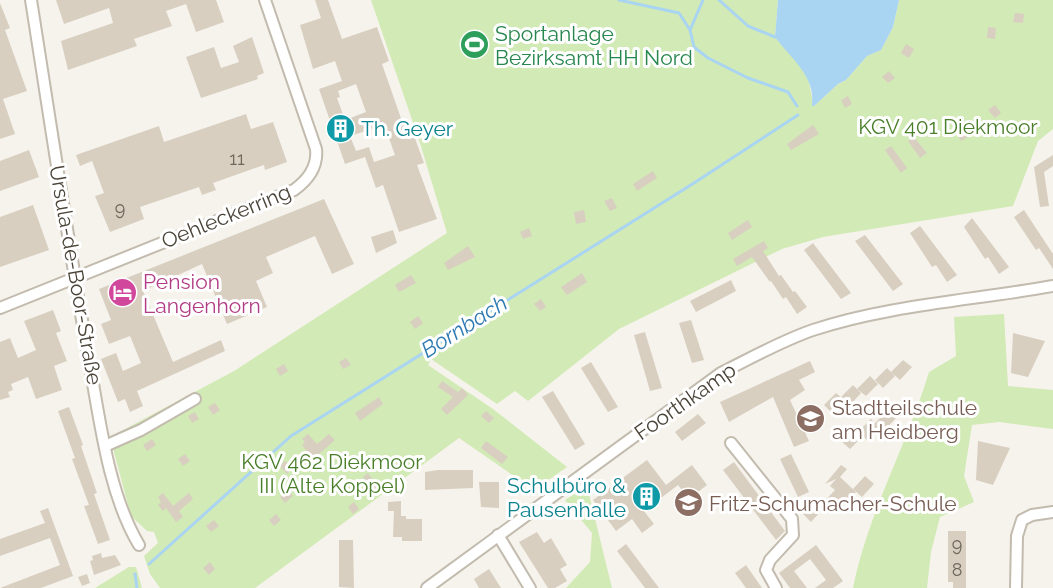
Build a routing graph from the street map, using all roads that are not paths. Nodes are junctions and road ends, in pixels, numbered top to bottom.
1 (31, 0) edge
2 (265, 0) edge
3 (74, 278) junction
4 (1053, 286) edge
5 (0, 308) edge
6 (195, 399) dead end
7 (731, 443) dead end
8 (105, 446) junction
9 (1053, 512) edge
10 (498, 535) junction
11 (139, 545) dead end
12 (427, 588) edge
13 (530, 588) edge
14 (776, 588) edge
15 (1017, 588) edge

1 - 3 street, Ursula-de-Boor-Straße
2 - 3 street, Oehleckerring
3 - 5 street, Oehleckerring
3 - 8 street, Ursula-de-Boor-Straße
4 - 10 street, Foorthkamp
6 - 8 street
7 - 14 street
8 - 11 street, Ursula-de-Boor-Straße
9 - 15 street
10 - 12 street, Foorthkamp
10 - 13 street

